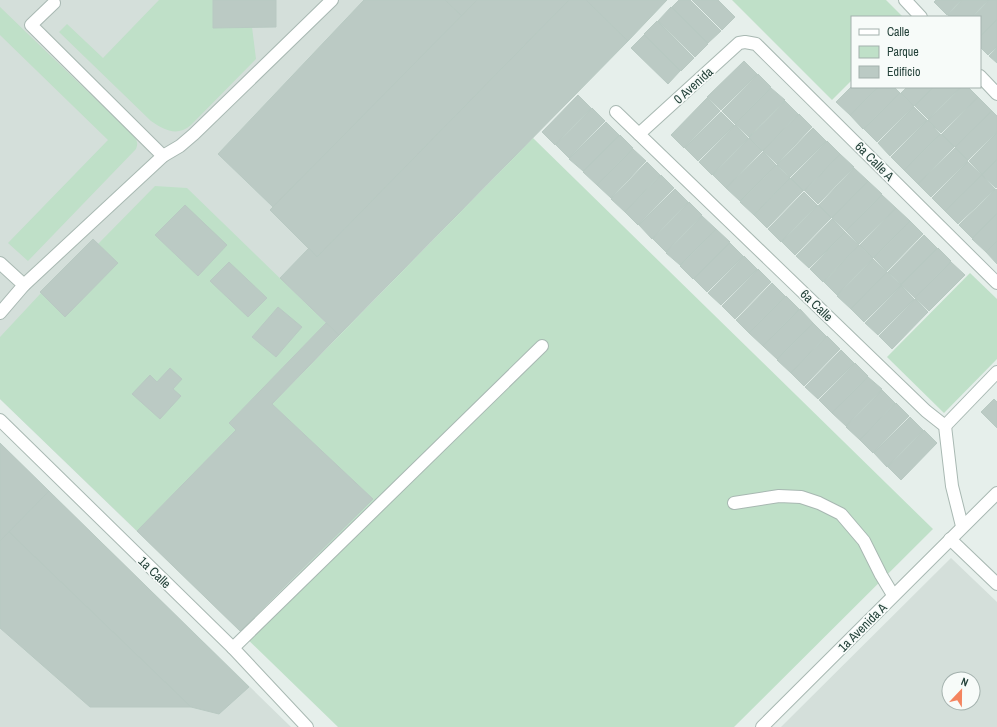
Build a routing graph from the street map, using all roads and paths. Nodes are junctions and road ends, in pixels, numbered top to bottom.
1 (332, 0) edge
2 (905, 0) edge
3 (54, 3) dead end
4 (920, 16) edge
5 (750, 42) joint
6 (981, 77) edge
7 (997, 94) edge
8 (616, 112) dead end
9 (639, 134) junction
10 (162, 156) junction
11 (0, 263) edge
12 (997, 283) edge
13 (24, 285) junction
14 (0, 313) edge
15 (542, 346) dead end
16 (997, 372) edge
17 (0, 420) edge
18 (945, 426) junction
19 (997, 493) edge
20 (734, 503) dead end
21 (962, 526) junction
22 (950, 539) junction
23 (997, 584) edge
24 (893, 595) junction
25 (233, 648) junction
26 (307, 727) edge
27 (762, 727) edge

1 - 10 street
2 - 4 street
3 - 10 street
5 - 9 street, 0 Avenida
5 - 12 street, 6a Calle A
6 - 7 street
8 - 9 street, 6a Calle
9 - 18 street, 6a Calle
10 - 13 street
11 - 13 street
13 - 14 street
15 - 25 street
16 - 18 street
17 - 25 street, 1a Calle
18 - 21 street
19 - 21 street, 1a Avenida A
20 - 24 street
21 - 22 street, 1a Avenida A
22 - 23 street
22 - 24 street, 1a Avenida A
24 - 27 street, 1a Avenida A
25 - 26 street, 1a Calle

